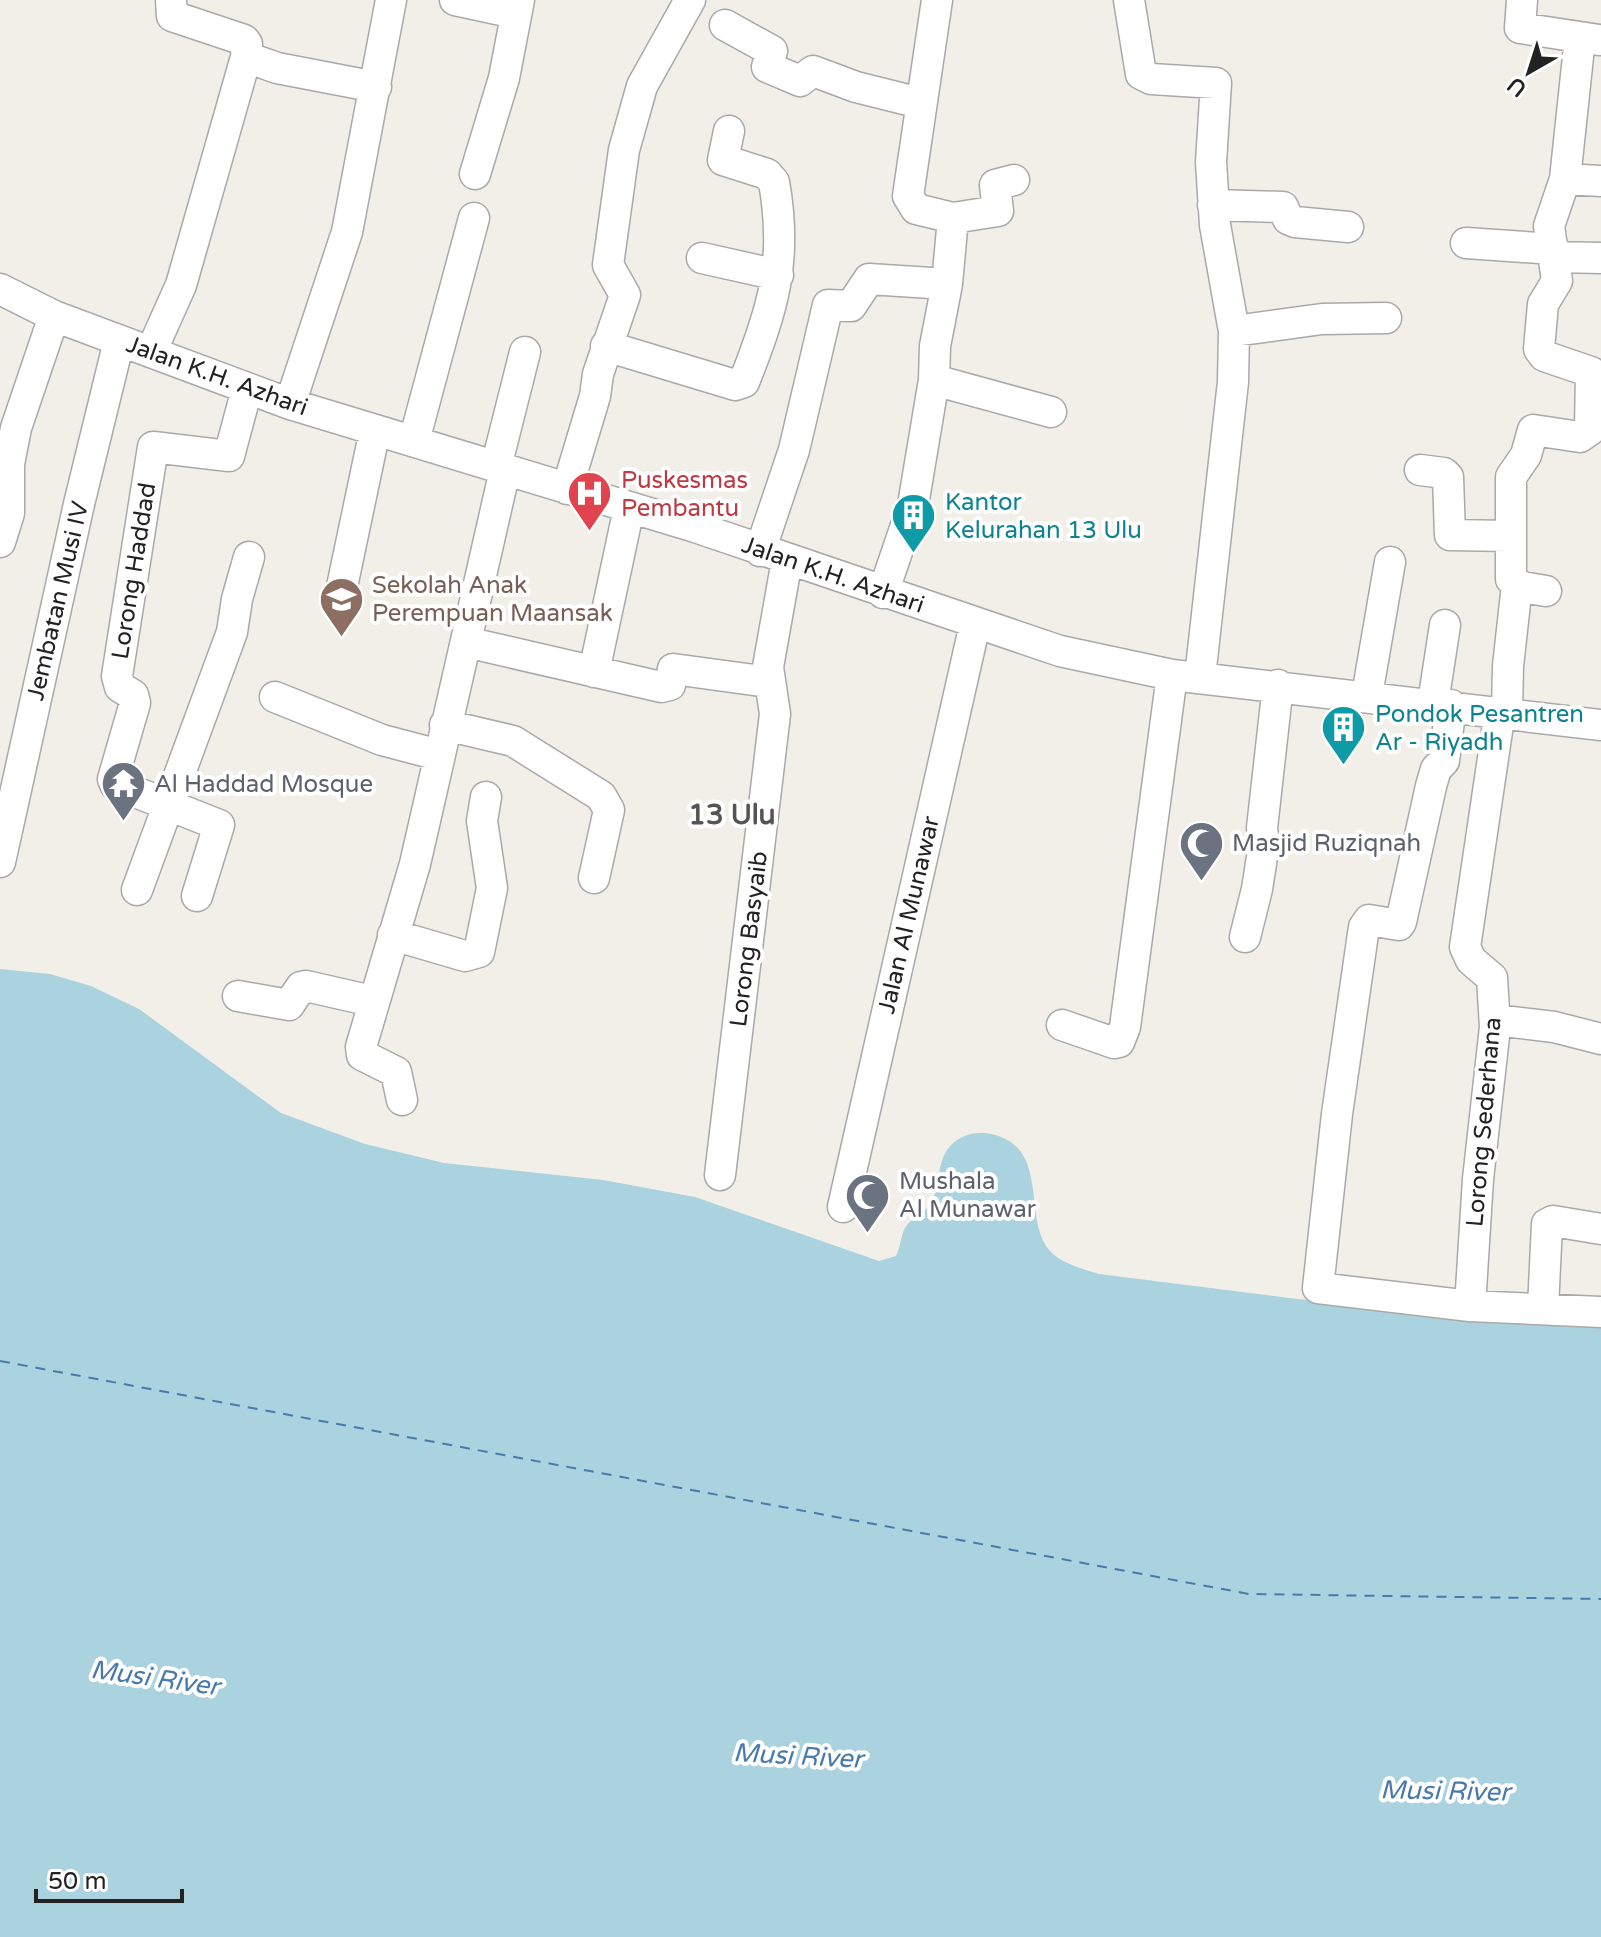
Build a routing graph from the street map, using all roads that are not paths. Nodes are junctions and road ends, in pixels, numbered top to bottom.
1 (171, 0) edge
2 (391, 0) edge
3 (455, 0) edge
4 (937, 0) edge
5 (1129, 0) edge
6 (1522, 0) edge
7 (688, 4) edge
8 (517, 7) edge
9 (732, 12) edge
10 (1591, 39) edge
11 (246, 57) junction
12 (376, 87) junction
13 (920, 103) junction
14 (729, 131) dead end
15 (475, 174) dead end
16 (1565, 179) junction
17 (1014, 180) dead end
18 (1601, 181) edge
19 (1213, 205) junction
20 (474, 218) dead end
21 (953, 218) junction
22 (1348, 227) dead end
23 (1466, 243) dead end
24 (1554, 253) junction
25 (702, 258) dead end
26 (1601, 258) edge
27 (778, 275) junction
28 (947, 284) junction
29 (0, 289) edge
30 (54, 316) junction
31 (1386, 318) dead end
32 (1234, 331) junction
33 (119, 341) junction
34 (606, 346) junction
35 (151, 352) junction
36 (525, 352) dead end
37 (1596, 371) edge
38 (934, 380) junction
39 (247, 389) junction
40 (290, 404) junction
41 (1051, 412) dead end
42 (375, 430) junction
43 (414, 441) junction
44 (501, 469) junction
45 (1420, 470) dead end
46 (567, 489) junction
47 (629, 508) junction
48 (1511, 536) junction
49 (0, 542) edge
50 (773, 556) junction
51 (249, 557) dead end
52 (1390, 562) dead end
53 (1517, 585) junction
54 (1546, 591) dead end
55 (883, 593) junction
56 (340, 596) dead end
57 (975, 624) junction
58 (1445, 625) dead end
59 (466, 642) junction
60 (594, 672) junction
61 (1186, 676) junction
62 (768, 682) junction
63 (1278, 685) junction
64 (1367, 695) junction
65 (275, 697) dead end
66 (1442, 704) junction
67 (1504, 712) junction
68 (445, 725) junction
69 (1601, 725) edge
70 (439, 755) junction
71 (486, 797) dead end
72 (168, 806) junction
73 (0, 862) edge
74 (594, 878) dead end
75 (137, 890) dead end
76 (197, 896) dead end
77 (393, 935) junction
78 (1245, 937) dead end
79 (238, 996) dead end
80 (372, 1001) junction
81 (1495, 1020) junction
82 (1062, 1025) dead end
83 (1601, 1039) edge
84 (402, 1100) dead end
85 (720, 1175) dead end
86 (843, 1207) dead end
87 (1601, 1229) edge
88 (1470, 1306) junction
89 (1543, 1308) junction
90 (1601, 1312) edge

1 - 11 street
2 - 12 street
3 - 8 street
4 - 13 street
5 - 19 street
6 - 10 street
7 - 9 street
7 - 34 street
8 - 15 street
9 - 13 street
10 - 16 street
11 - 12 street
11 - 35 street
12 - 40 street
13 - 21 street
14 - 27 street
16 - 18 street
16 - 24 street
17 - 21 street
19 - 22 street
19 - 32 street
20 - 43 street
21 - 28 street
23 - 24 street
24 - 26 street
24 - 37 street
25 - 27 street
27 - 34 street
28 - 38 street
28 - 50 street, Lorong Basyaib
29 - 30 street, Jalan K.H. Azhari
30 - 33 street, Jalan K.H. Azhari
30 - 49 street
31 - 32 street
32 - 61 street
33 - 35 street, Jalan K.H. Azhari
33 - 73 street, Jembatan Musi IV
34 - 46 street
35 - 39 street, Jalan K.H. Azhari
36 - 44 street
37 - 48 street, Lorong Sederhana
38 - 41 street
38 - 55 street
39 - 40 street, Jalan K.H. Azhari
39 - 72 street, Lorong Haddad
40 - 42 street, Jalan K.H. Azhari
42 - 43 street, Jalan K.H. Azhari
42 - 56 street
43 - 44 street, Jalan K.H. Azhari
44 - 46 street, Jalan K.H. Azhari
44 - 59 street
45 - 48 street
46 - 47 street, Jalan K.H. Azhari
47 - 50 street, Jalan K.H. Azhari
47 - 60 street
48 - 53 street, Lorong Sederhana
50 - 55 street, Jalan K.H. Azhari
50 - 62 street, Lorong Basyaib
51 - 72 street
52 - 64 street
53 - 54 street
53 - 67 street, Lorong Sederhana
55 - 57 street, Jalan K.H. Azhari
57 - 61 street, Jalan K.H. Azhari
57 - 86 street, Jalan Al Munawar
58 - 66 street
59 - 60 street
59 - 68 street
60 - 62 street
61 - 63 street, Jalan K.H. Azhari
61 - 82 street
62 - 85 street, Lorong Basyaib
63 - 64 street, Jalan K.H. Azhari
63 - 78 street
64 - 66 street, Jalan K.H. Azhari
65 - 70 street
66 - 67 street, Jalan K.H. Azhari
66 - 88 street
67 - 69 street, Jalan K.H. Azhari
67 - 81 street, Lorong Sederhana
68 - 70 street
68 - 74 street
70 - 77 street
71 - 77 street
72 - 75 street
72 - 76 street, Lorong Haddad
77 - 80 street
79 - 80 street
80 - 84 street
81 - 83 street
81 - 88 street, Lorong Sederhana
87 - 89 street
88 - 89 street
89 - 90 street

